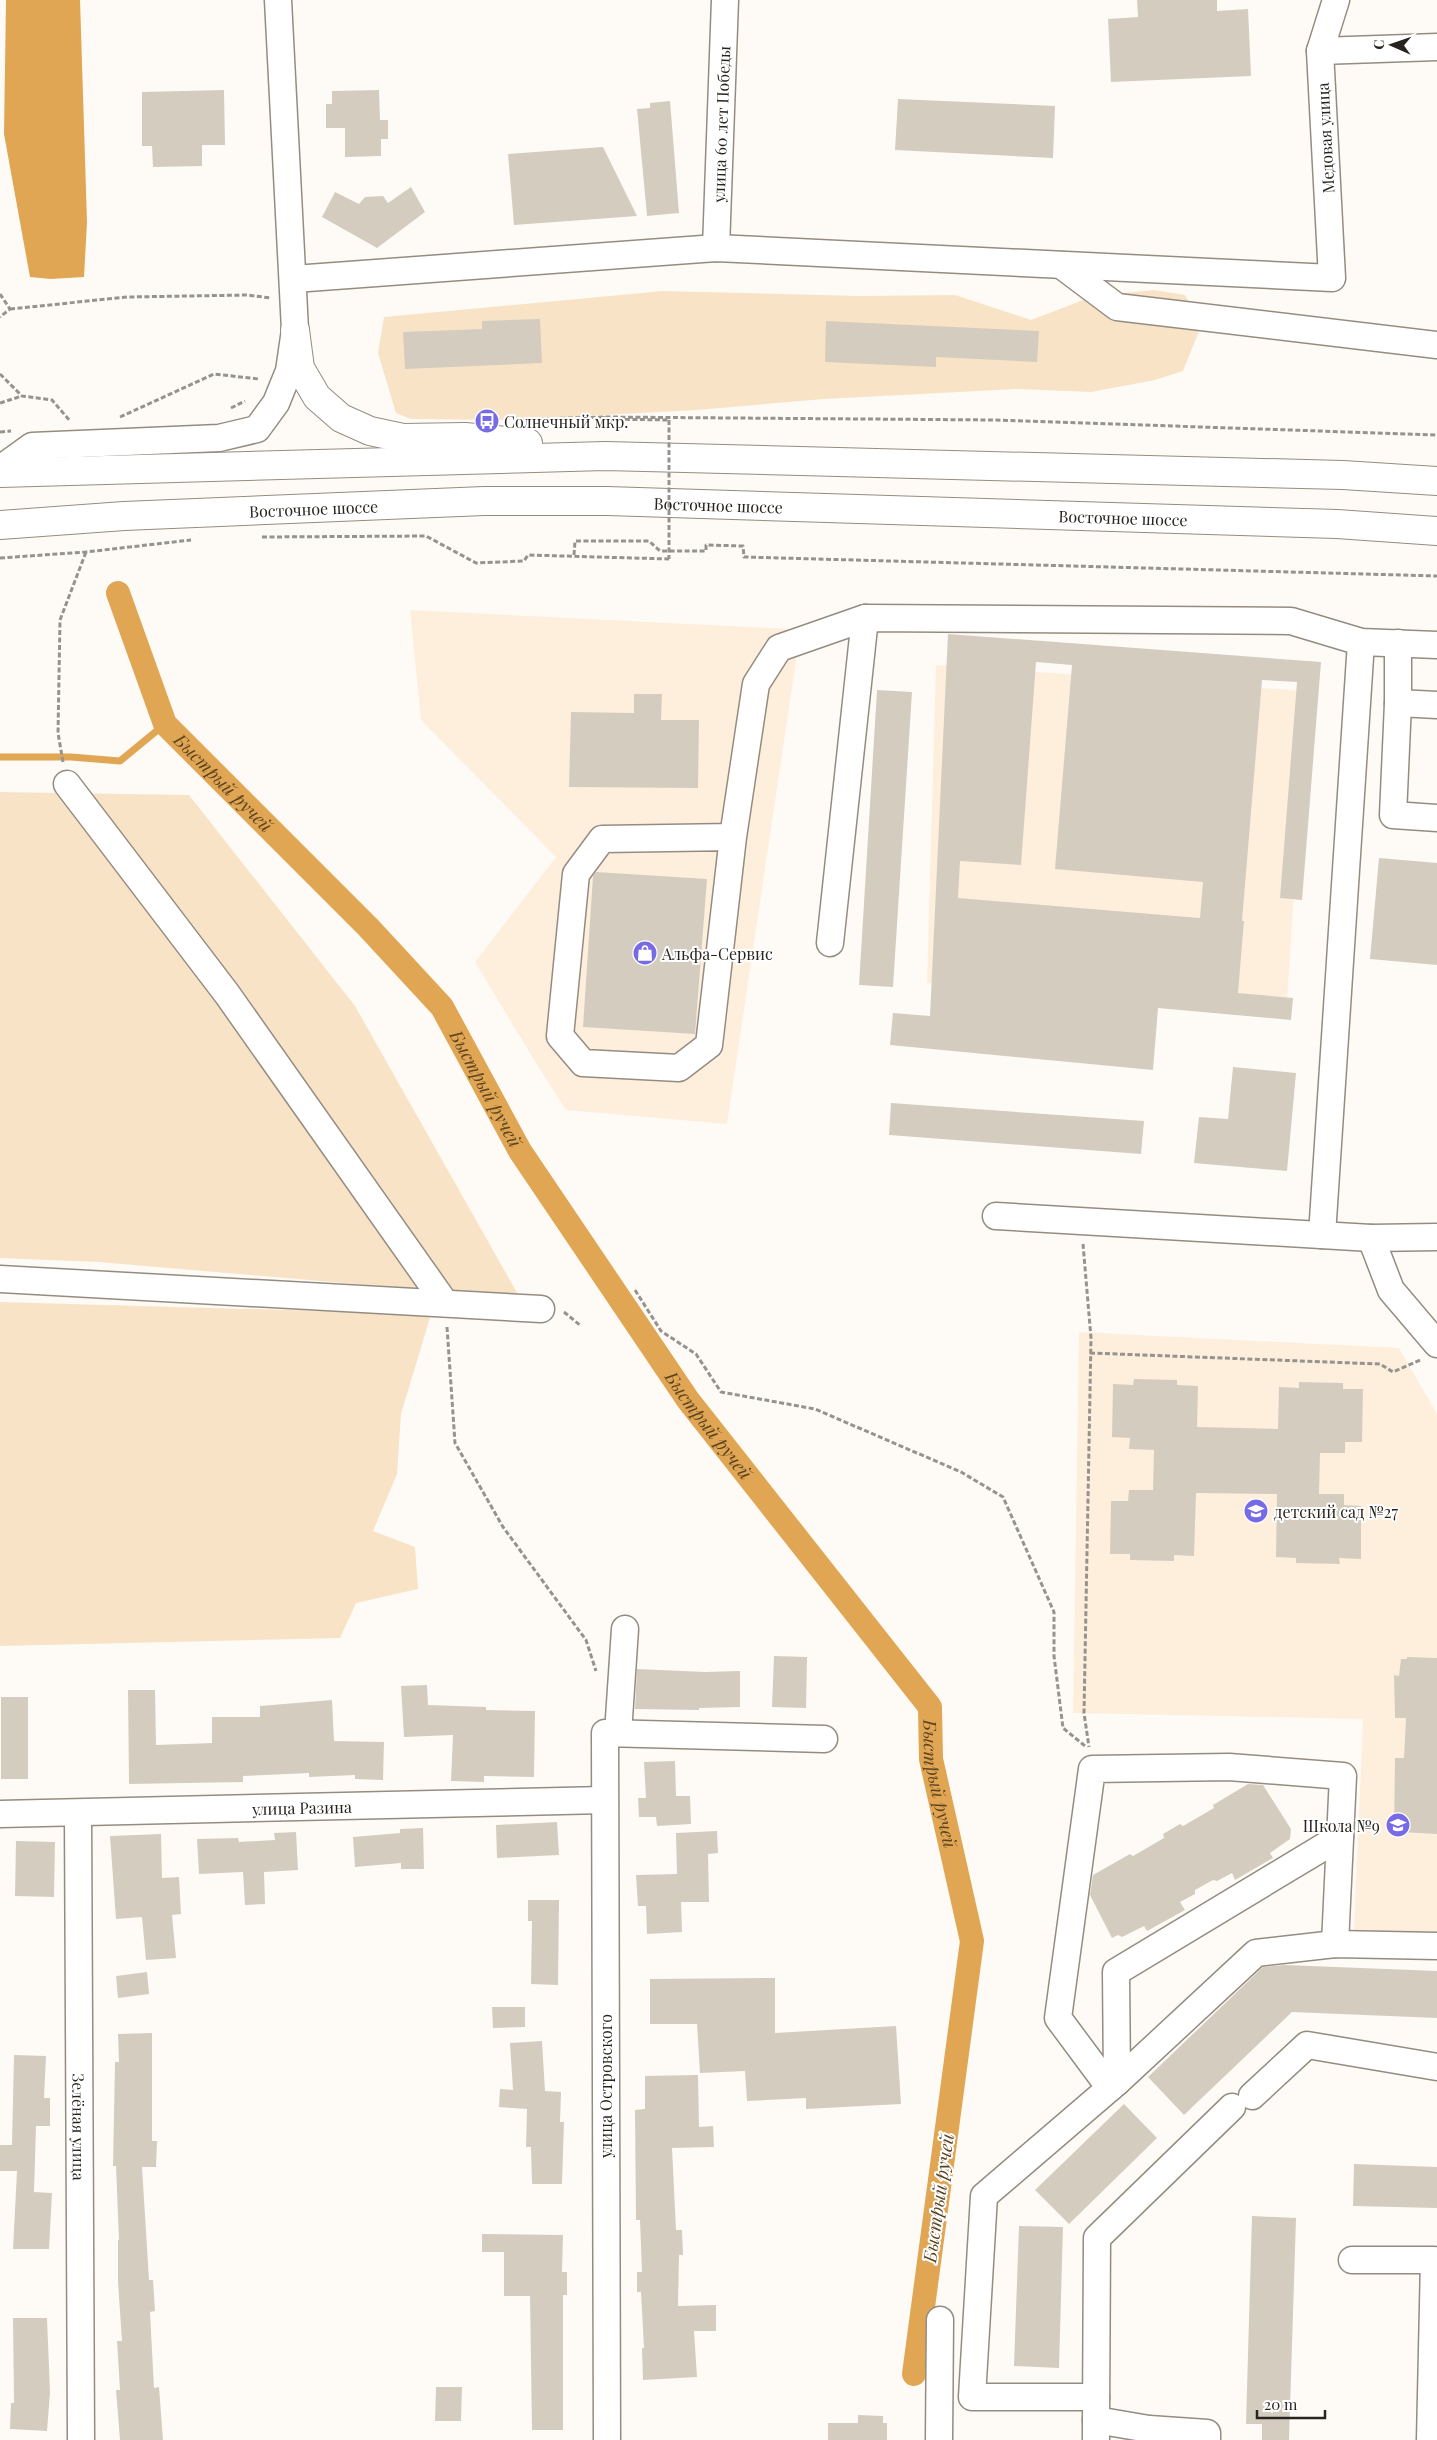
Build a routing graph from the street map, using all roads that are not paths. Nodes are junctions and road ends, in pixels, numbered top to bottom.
1 (725, 0) edge
2 (1336, 0) edge
3 (278, 12) edge
4 (1437, 47) edge
5 (1320, 51) junction
6 (716, 248) junction
7 (1061, 265) junction
8 (294, 290) junction
9 (295, 330) junction
10 (1437, 344) edge
11 (570, 457) junction
12 (0, 469) edge
13 (0, 473) edge
14 (1437, 481) edge
15 (0, 525) edge
16 (1437, 530) edge
17 (866, 618) junction
18 (1361, 642) junction
19 (1398, 643) junction
20 (1437, 645) edge
21 (1398, 703) junction
22 (1437, 705) edge
23 (66, 784) dead end
24 (1437, 818) edge
25 (733, 837) junction
26 (830, 943) dead end
27 (996, 1216) dead end
28 (1322, 1235) junction
29 (1437, 1237) edge
30 (1371, 1238) junction
31 (0, 1279) edge
32 (445, 1303) junction
33 (541, 1309) dead end
34 (1429, 1352) edge
35 (624, 1629) dead end
36 (612, 1733) junction
37 (824, 1739) dead end
38 (604, 1800) junction
39 (78, 1813) junction
40 (0, 1814) edge
41 (1340, 1837) junction
42 (1335, 1944) junction
43 (1437, 1946) edge
44 (1437, 2067) edge
45 (1114, 2085) junction
46 (1352, 2260) dead end
47 (940, 2320) dead end
48 (1096, 2419) edge
49 (81, 2440) edge
50 (607, 2440) edge
51 (939, 2440) edge
52 (1207, 2440) edge
53 (1430, 2440) edge

1 - 6 street, улица 60 лет Победы
2 - 5 street, Медовая улица
3 - 8 street
4 - 5 street
5 - 7 street, Медовая улица
6 - 7 street
6 - 8 street
7 - 10 street
8 - 9 street
9 - 11 highway
9 - 12 street
11 - 13 highway
11 - 14 highway
15 - 16 highway, Восточное шоссе
17 - 18 street
17 - 25 street
17 - 26 street
18 - 19 street
18 - 28 street
19 - 20 street
19 - 21 street
21 - 22 street
21 - 24 street
23 - 32 street
25 - 25 street
27 - 28 street
28 - 30 street
29 - 30 street
30 - 34 street
31 - 32 street
32 - 33 street
35 - 36 street, улица Островского
36 - 37 street
36 - 38 street, улица Островского
38 - 39 street, улица Разина
38 - 50 street, улица Островского
39 - 40 street, улица Разина
39 - 49 street, Зелёная улица
41 - 42 street
41 - 45 street
41 - 45 street
42 - 43 street
42 - 45 street
44 - 48 street
45 - 48 street
46 - 53 street
47 - 51 street
48 - 52 street

